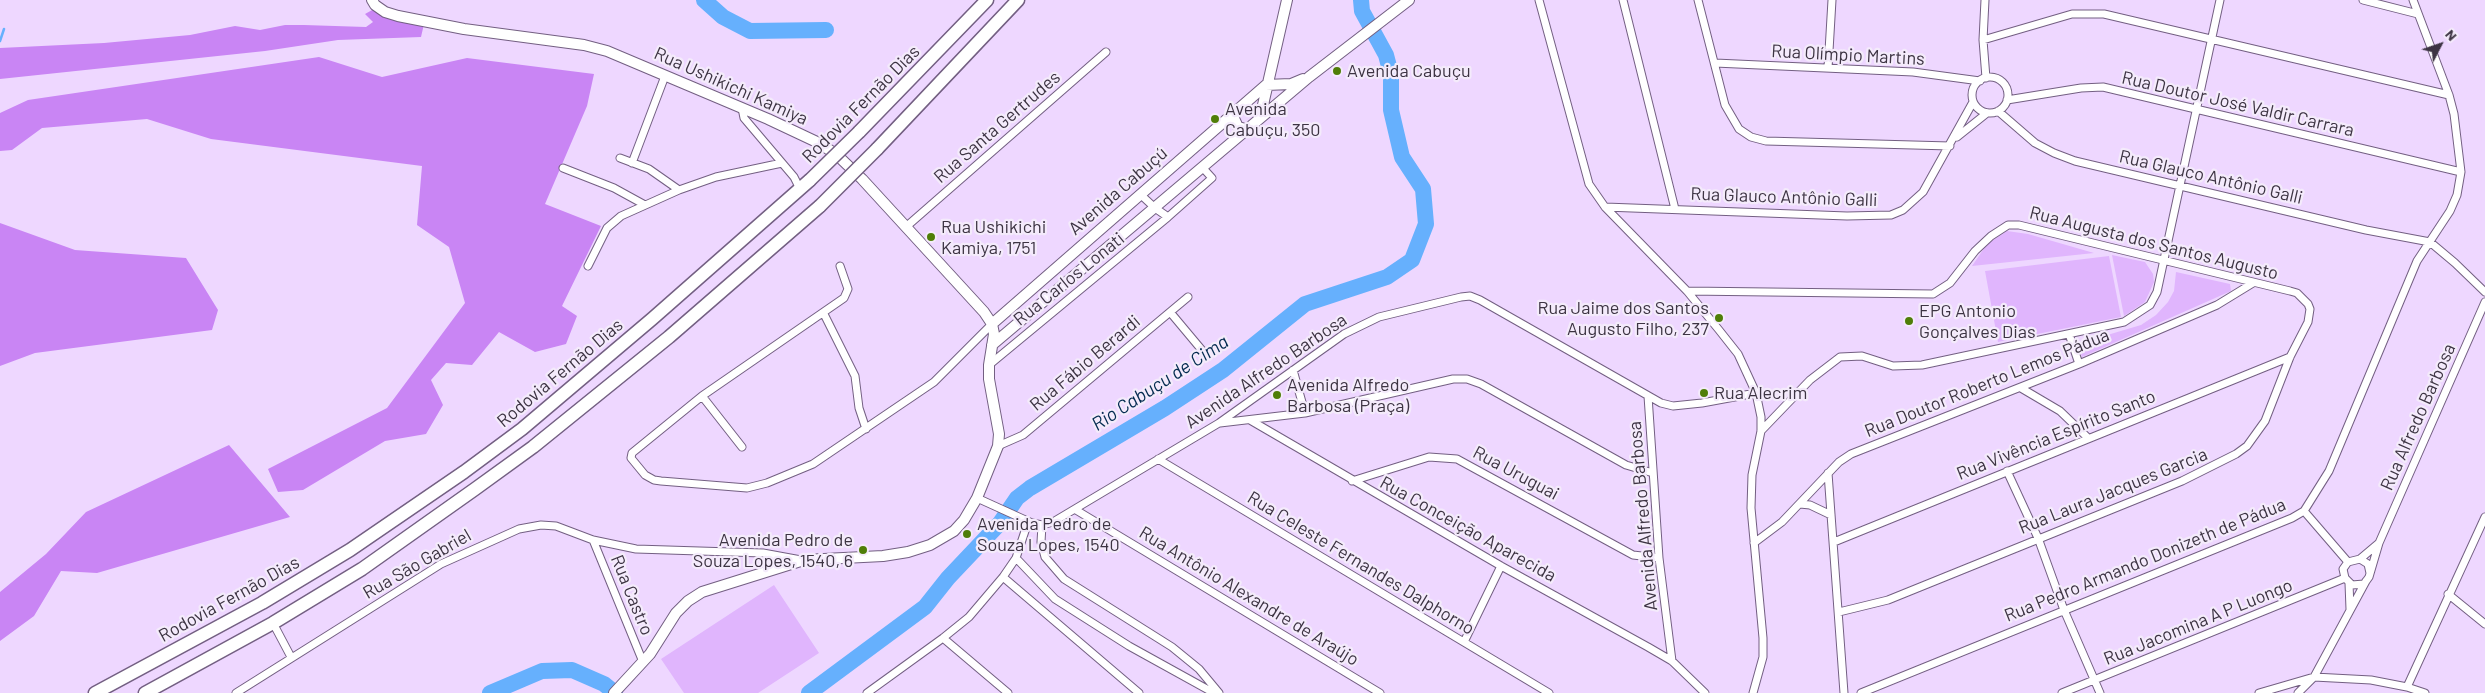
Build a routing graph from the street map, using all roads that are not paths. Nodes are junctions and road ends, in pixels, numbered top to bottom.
1 (372, 0) edge
2 (987, 0) edge
3 (1018, 0) edge
4 (1287, 0) edge
5 (1409, 0) edge
6 (1539, 0) edge
7 (1623, 0) edge
8 (1698, 0) edge
9 (1832, 0) edge
10 (1985, 0) edge
11 (2220, 0) edge
12 (2363, 0) edge
13 (2413, 0) edge
14 (2418, 14) junction
15 (2212, 39) junction
16 (1983, 40) junction
17 (1106, 52) dead end
18 (1714, 63) junction
19 (1828, 68) junction
20 (665, 76) junction
21 (1309, 77) junction
22 (1983, 79) junction
23 (1266, 85) junction
24 (2449, 95) junction
25 (1259, 97) junction
26 (2007, 100) junction
27 (1973, 102) junction
28 (742, 108) junction
29 (2196, 109) junction
30 (1998, 111) junction
31 (1987, 113) junction
32 (1232, 114) junction
33 (1260, 118) junction
34 (1246, 130) junction
35 (1954, 138) junction
36 (1950, 146) junction
37 (620, 158) dead end
38 (782, 162) junction
39 (632, 163) junction
40 (1202, 167) junction
41 (563, 168) dead end
42 (2461, 172) junction
43 (2179, 184) junction
44 (800, 189) junction
45 (679, 190) junction
46 (1140, 194) junction
47 (645, 205) junction
48 (1605, 207) junction
49 (1155, 208) junction
50 (1674, 209) junction
51 (1168, 217) junction
52 (907, 226) junction
53 (2430, 242) junction
54 (2163, 259) junction
55 (588, 266) dead end
56 (840, 266) dead end
57 (2253, 283) junction
58 (1687, 291) junction
59 (2485, 292) edge
60 (1188, 297) dead end
61 (2485, 302) edge
62 (2308, 304) joint
63 (1170, 312) junction
64 (824, 314) junction
65 (992, 324) junction
66 (2070, 334) junction
67 (992, 345) junction
68 (1206, 356) dead end
69 (2290, 357) junction
70 (2079, 364) junction
71 (989, 365) junction
72 (1293, 370) junction
73 (2021, 388) junction
74 (1756, 393) junction
75 (702, 396) junction
76 (1648, 396) junction
77 (1305, 413) junction
78 (1250, 420) junction
79 (1219, 422) junction
80 (866, 429) junction
81 (1761, 432) junction
82 (2087, 437) junction
83 (998, 446) junction
84 (742, 447) dead end
85 (1158, 460) junction
86 (2007, 471) junction
87 (1653, 473) junction
88 (1828, 473) junction
89 (1352, 481) junction
90 (977, 498) junction
91 (1800, 504) junction
92 (1076, 510) junction
93 (2304, 511) junction
94 (1831, 515) junction
95 (2485, 517) edge
96 (1028, 522) junction
97 (1042, 525) junction
98 (2038, 538) junction
99 (593, 540) junction
100 (1754, 542) junction
101 (1834, 542) junction
102 (2379, 543) junction
103 (1016, 558) junction
104 (1659, 558) junction
105 (2360, 559) junction
106 (804, 560) junction
107 (2348, 562) junction
108 (1501, 566) junction
109 (2370, 573) junction
110 (1003, 577) junction
111 (2347, 580) junction
112 (2367, 581) junction
113 (2448, 594) junction
114 (2064, 610) junction
115 (2350, 610) junction
116 (1839, 612) junction
117 (273, 623) junction
118 (2485, 624) edge
119 (943, 638) junction
120 (1464, 642) junction
121 (291, 657) junction
122 (1672, 661) junction
123 (643, 662) junction
124 (2314, 677) junction
125 (2094, 680) junction
126 (2407, 687) junction
127 (872, 692) edge
128 (95, 693) edge
129 (145, 693) edge
130 (236, 693) edge
131 (614, 693) edge
132 (1008, 693) edge
133 (1139, 693) edge
134 (1214, 693) edge
135 (1219, 693) edge
136 (1380, 693) edge
137 (1549, 693) edge
138 (1705, 693) edge
139 (1753, 693) edge
140 (1844, 693) edge
141 (1861, 693) edge
142 (2062, 693) edge
143 (2100, 693) edge
144 (2259, 693) edge
145 (2298, 693) edge
146 (2425, 693) edge

1 - 20 main road, Rua Ushikichi Kamiya
2 - 44 highway, Rodovia Fernão Dias, bridge
3 - 117 highway, bridge
4 - 23 main road
5 - 21 main road, Avenida Cabuçú
6 - 48 street
7 - 50 street
8 - 18 street
9 - 19 street
10 - 16 street
11 - 15 street
12 - 14 street
13 - 14 street
14 - 24 street
15 - 16 street
15 - 24 street
15 - 29 street
16 - 22 street
17 - 52 street, Rua Santa Gertrudes
18 - 19 street, Rua Olímpio Martins
18 - 36 street
19 - 22 street, Rua Olímpio Martins
20 - 28 main road, Rua Ushikichi Kamiya
20 - 39 street
21 - 23 main road
21 - 33 main road, Avenida Cabuçú
22 - 26 street
22 - 27 street
23 - 25 main road
24 - 42 street
25 - 32 main road, Avenida Cabuçú
25 - 33 main road
26 - 29 street, Rua Doutor José Valdir Carrara
26 - 30 street
27 - 31 street
27 - 35 street, Rua Glauco Antônio Galli
28 - 38 street
28 - 52 main road, Rua Ushikichi Kamiya
29 - 42 street, Rua Doutor José Valdir Carrara
29 - 43 street
30 - 31 street
30 - 43 street, Rua Glauco Antônio Galli
31 - 35 street, Rua Glauco Antônio Galli
32 - 34 main road
32 - 46 main road, Avenida Cabuçú
33 - 34 main road, Avenida Cabuçú
34 - 40 main road, Avenida Cabuçú
35 - 36 street, Rua Glauco Antônio Galli
36 - 50 street, Rua Glauco Antônio Galli
37 - 39 street
38 - 44 street
38 - 45 street
39 - 45 street
40 - 49 main road, Avenida Cabuçú
40 - 51 street, Rua Carlos Lonati
41 - 47 street
42 - 53 street
43 - 53 street, Rua Glauco Antônio Galli
43 - 54 street
44 - 128 highway, Rodovia Fernão Dias
45 - 47 street
46 - 49 street
46 - 65 main road, Avenida Cabuçú
47 - 55 street
48 - 50 street, Rua Glauco Antônio Galli
48 - 58 street
49 - 51 street
49 - 67 main road, Avenida Cabuçú
51 - 71 street, Rua Carlos Lonati
52 - 65 main road, Rua Ushikichi Kamiya
53 - 59 street
53 - 93 street, Rua Pedro Armando Donizeth de Pádua
54 - 57 street, Rua Augusta dos Santos Augusto
54 - 58 street, Rua Augusta dos Santos Augusto
54 - 66 street
56 - 64 street
57 - 62 street, Rua Augusta dos Santos Augusto
57 - 70 street, Rua Doutor Roberto Lemos Pádua
58 - 74 street
60 - 63 street, Rua Fábio Berardi
61 - 102 street, Rua Alfredo Barbosa
62 - 69 street, Rua Laura Jacques Garcia
63 - 68 street
63 - 83 street, Rua Fábio Berardi
64 - 75 street
64 - 80 street
65 - 67 main road
65 - 80 street
66 - 70 street
66 - 81 street
67 - 71 main road
69 - 82 street, Rua Vivência Espírito Santo
69 - 98 street, Rua Laura Jacques Garcia
70 - 73 street, Rua Doutor Roberto Lemos Pádua
71 - 83 main road
72 - 76 street, Avenida Alfredo Barbosa
72 - 77 street
72 - 79 street, Avenida Alfredo Barbosa
73 - 82 street
73 - 88 street, Rua Doutor Roberto Lemos Pádua
74 - 76 street
74 - 81 street
75 - 80 street
75 - 84 street
76 - 87 street, Avenida Alfredo Barbosa
77 - 78 street
77 - 87 street
78 - 79 street
78 - 89 street, Rua Conceição Aparecida
79 - 85 street, Avenida Alfredo Barbosa
81 - 100 street
82 - 86 street, Rua Vivência Espírito Santo
83 - 90 main road
85 - 92 street, Avenida Alfredo Barbosa
85 - 120 street, Rua Celeste Fernandes Dalphorno
86 - 98 street
86 - 101 street, Rua Vivência Espírito Santo
87 - 104 street, Avenida Alfredo Barbosa
88 - 91 street, Rua Doutor Roberto Lemos Pádua
88 - 94 street
89 - 104 street, Rua Uruguai
89 - 108 street, Rua Conceição Aparecida
90 - 96 street
90 - 106 main road
91 - 94 street
91 - 100 street, Rua Doutor Roberto Lemos Pádua
92 - 97 street, Avenida Alfredo Barbosa
92 - 136 street, Rua Antônio Alexandre de Araújo
93 - 107 street
93 - 114 street, Rua Pedro Armando Donizeth de Pádua
94 - 101 street
95 - 113 street
96 - 97 street
96 - 103 street
97 - 135 street
98 - 114 street
98 - 116 street, Rua Laura Jacques Garcia
99 - 106 street, Rua São Gabriel
99 - 121 street, Rua São Gabriel
99 - 123 street, Rua Castro
100 - 139 street
101 - 116 street
102 - 105 street, Rua Alfredo Barbosa
102 - 109 street, Rua Alfredo Barbosa
103 - 110 street
103 - 134 street
104 - 122 street, Avenida Alfredo Barbosa
105 - 107 street
105 - 109 street
106 - 123 main road
107 - 111 street
108 - 120 street
108 - 122 street, Rua Conceição Aparecida
109 - 112 street
110 - 119 street
110 - 133 street
111 - 112 street
111 - 115 street
111 - 125 street, Rua Jacomina A P Luongo
112 - 115 street
113 - 118 street
113 - 126 street
114 - 125 street
114 - 141 street, Rua Pedro Armando Donizeth de Pádua
115 - 124 street
116 - 140 street
117 - 121 street
117 - 129 highway
119 - 127 street
119 - 132 street
120 - 137 street, Rua Celeste Fernandes Dalphorno
121 - 130 street, Rua São Gabriel
122 - 138 street
123 - 131 main road
124 - 126 street
124 - 144 street
124 - 145 street
125 - 142 street, Rua Jacomina A P Luongo
125 - 143 street
126 - 146 street

